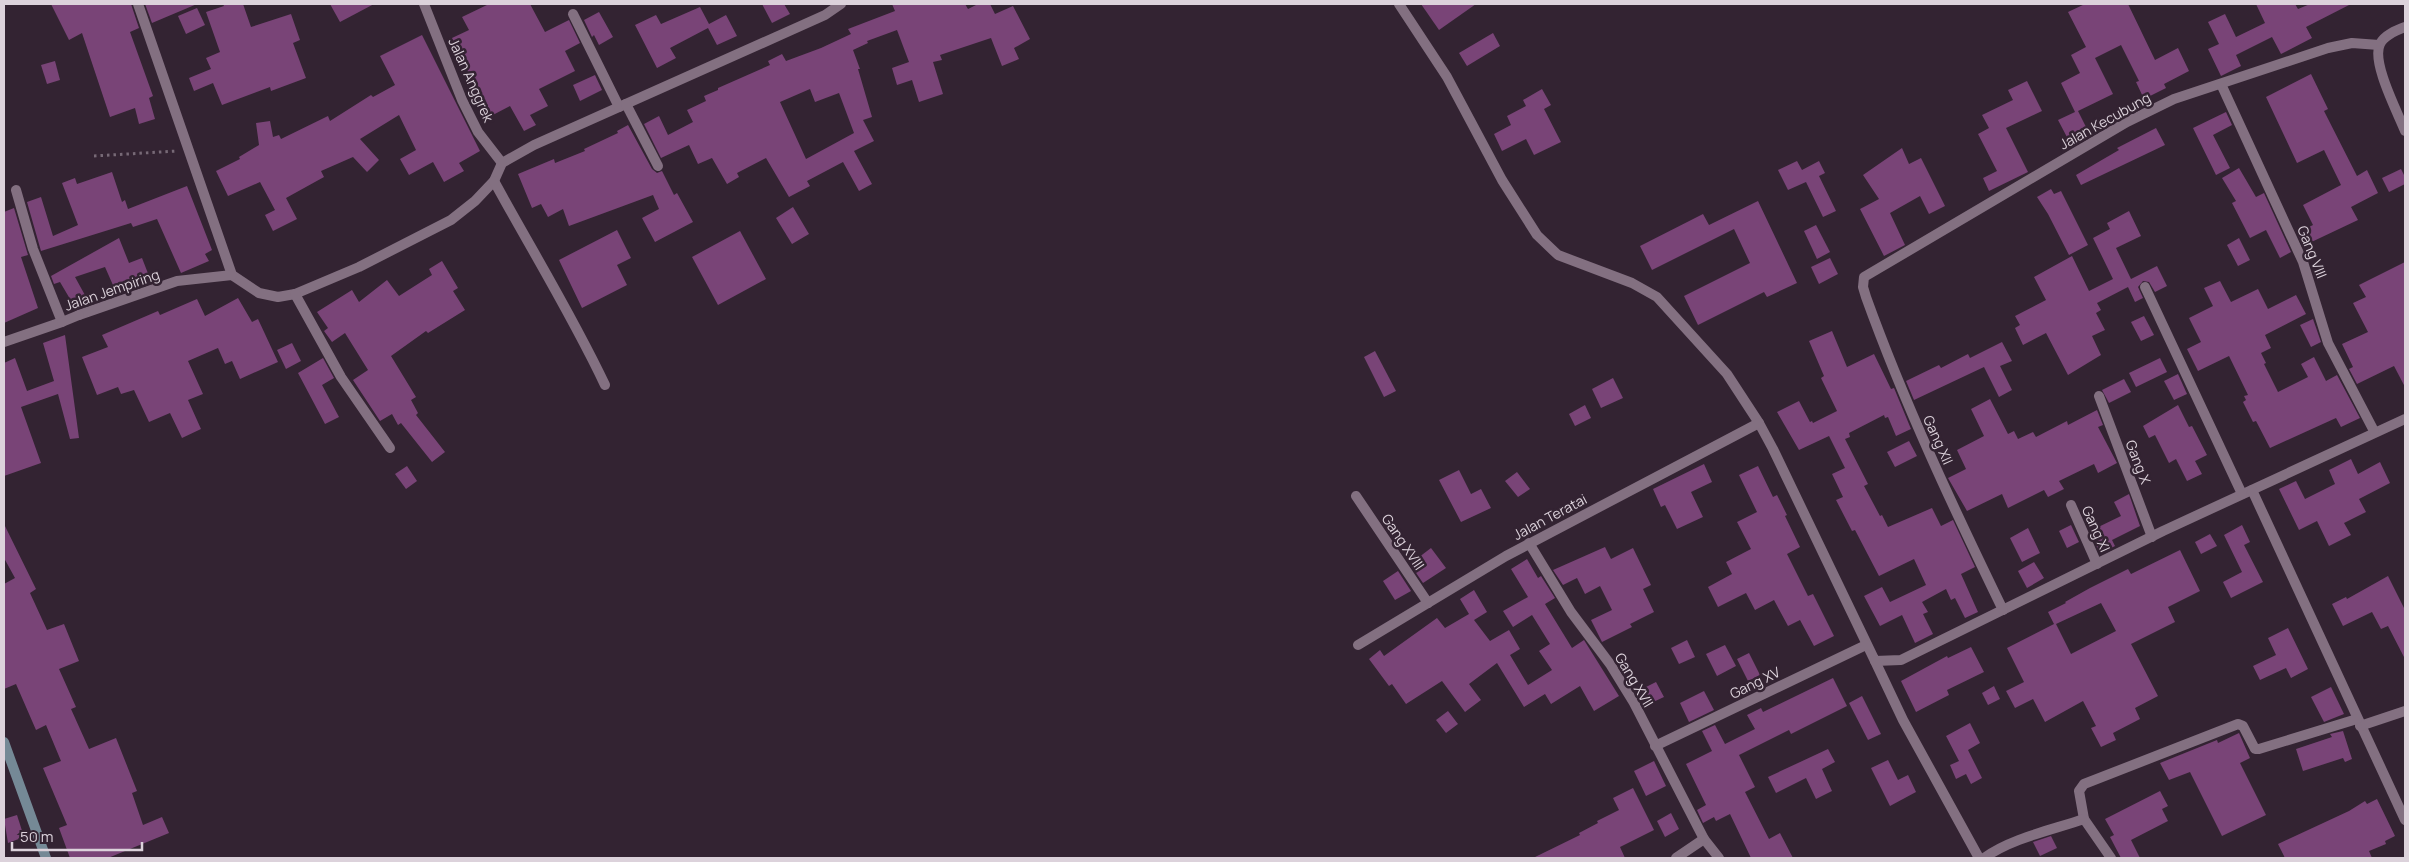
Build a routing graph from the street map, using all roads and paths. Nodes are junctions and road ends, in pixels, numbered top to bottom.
1 (138, 4) edge
2 (424, 4) edge
3 (841, 4) edge
4 (1399, 4) edge
5 (573, 14) dead end
6 (2405, 27) edge
7 (2379, 45) junction
8 (2221, 84) junction
9 (622, 106) junction
10 (2405, 132) edge
11 (188, 150) junction
12 (94, 156) dead end
13 (502, 163) junction
14 (658, 166) dead end
15 (494, 181) junction
16 (16, 190) dead end
17 (232, 275) junction
18 (1864, 277) joint
19 (2145, 287) dead end
20 (294, 294) junction
21 (62, 322) junction
22 (4, 342) edge
23 (605, 385) dead end
24 (2099, 396) dead end
25 (2405, 419) edge
26 (1759, 422) junction
27 (2374, 431) junction
28 (390, 448) dead end
29 (2252, 490) junction
30 (2242, 494) junction
31 (1356, 496) dead end
32 (2071, 505) dead end
33 (2152, 537) junction
34 (1529, 543) junction
35 (2097, 564) junction
36 (1428, 603) junction
37 (2003, 610) junction
38 (1358, 645) dead end
39 (1866, 645) junction
40 (1875, 661) junction
41 (2405, 711) edge
42 (2358, 722) junction
43 (4, 742) edge
44 (1655, 746) junction
45 (2084, 819) junction
46 (2405, 820) edge
47 (1704, 839) junction
48 (46, 858) edge
49 (1676, 858) edge
50 (1719, 858) edge
51 (1979, 858) edge
52 (1984, 858) edge
53 (2111, 858) edge

1 - 11 street
2 - 13 street, Jalan Anggrek
3 - 9 street
4 - 26 street
5 - 9 street
6 - 7 street
7 - 8 street, Jalan Kecubung
7 - 10 street
8 - 18 street, Jalan Kecubung
8 - 27 street, Gang VIII
9 - 13 street
9 - 14 street
11 - 12 path
11 - 17 street
13 - 15 street
15 - 20 street
15 - 23 street
16 - 21 street
17 - 20 street
17 - 21 street, Jalan Jempiring
18 - 37 street, Gang XII
19 - 30 street
20 - 28 street
21 - 22 street, Jalan Jempiring
24 - 33 street, Gang X
25 - 27 street
26 - 34 street, Jalan Teratai
26 - 39 street
27 - 29 street
29 - 30 street
29 - 42 street
30 - 33 street
31 - 36 street, Gang XVIII
32 - 35 street, Gang XI
33 - 35 street
34 - 36 street, Jalan Teratai
34 - 44 street, Gang XVII
35 - 37 street
36 - 38 street, Jalan Teratai
37 - 40 street
39 - 40 street
39 - 44 street, Gang XV
40 - 51 street
41 - 42 street
42 - 45 street
42 - 46 street
43 - 48 main road
44 - 47 street, Gang XVII
45 - 52 street
45 - 53 street
47 - 49 street
47 - 50 street, Gang XVII

